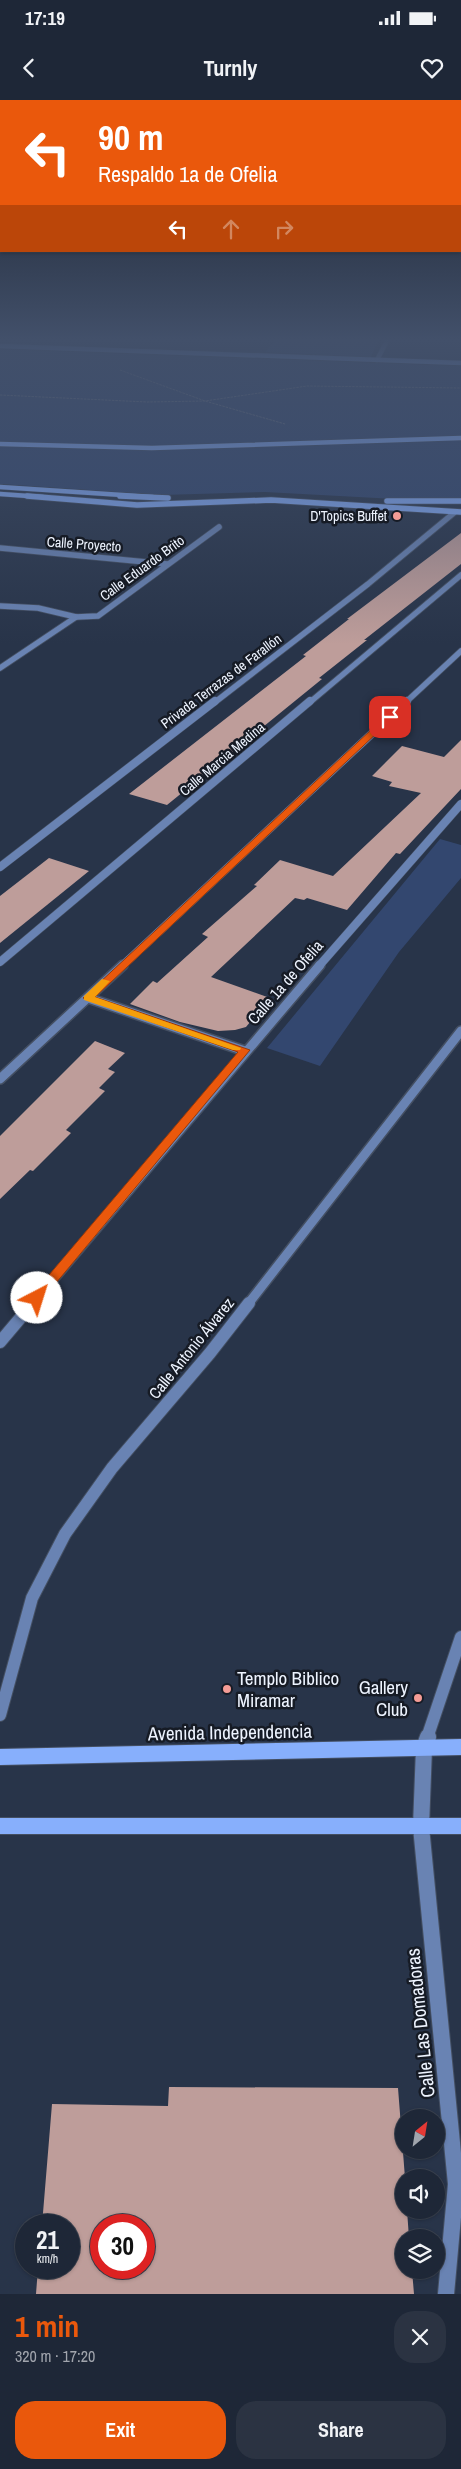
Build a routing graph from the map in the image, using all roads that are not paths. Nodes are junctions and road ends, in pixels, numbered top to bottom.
1 (418, 439) edge
2 (0, 444) edge
3 (451, 445) dead end
4 (0, 451) edge
5 (16, 451) dead end
6 (215, 453) dead end
7 (143, 454) dead end
8 (179, 454) dead end
9 (0, 486) edge
10 (0, 494) edge
11 (230, 494) dead end
12 (238, 494) dead end
13 (461, 500) edge
14 (458, 512) edge
15 (219, 527) dead end
16 (0, 548) edge
17 (167, 564) junction
18 (461, 575) edge
19 (0, 606) edge
20 (76, 617) junction
21 (461, 651) edge
22 (0, 668) edge
23 (461, 804) edge
24 (0, 867) edge
25 (0, 962) edge
26 (88, 998) junction
27 (461, 1031) edge
28 (245, 1050) junction
29 (0, 1079) edge
30 (0, 1342) edge
31 (461, 1637) edge
32 (0, 1714) edge
33 (461, 1747) edge
34 (424, 1748) junction
35 (0, 1757) edge
36 (0, 1826) edge
37 (461, 1826) edge
38 (421, 1827) junction
39 (446, 2294) edge

1 - 2 street
3 - 6 street
4 - 5 street
7 - 8 street
9 - 11 street
10 - 14 street
12 - 13 street
14 - 24 street, Privada Terrazas de Farallón
15 - 17 street, Calle Eduardo Brito
16 - 17 street, Calle Proyecto
17 - 20 street, Calle Eduardo Brito
18 - 25 street, Calle Marcia Medina
19 - 20 street
20 - 22 street, Calle Eduardo Brito
21 - 26 street
23 - 28 street, Calle 1a de Ofelia
26 - 28 street
26 - 29 street
27 - 32 street, Calle Antonio Álvarez
28 - 30 street, Calle 1a de Ofelia
31 - 34 street, Calle Las Domadoras
33 - 34 street, Avenida Independencia
34 - 35 street, Avenida Independencia
34 - 38 street, Calle Las Domadoras
36 - 38 street
37 - 38 street
38 - 39 street, Calle Las Domadoras

